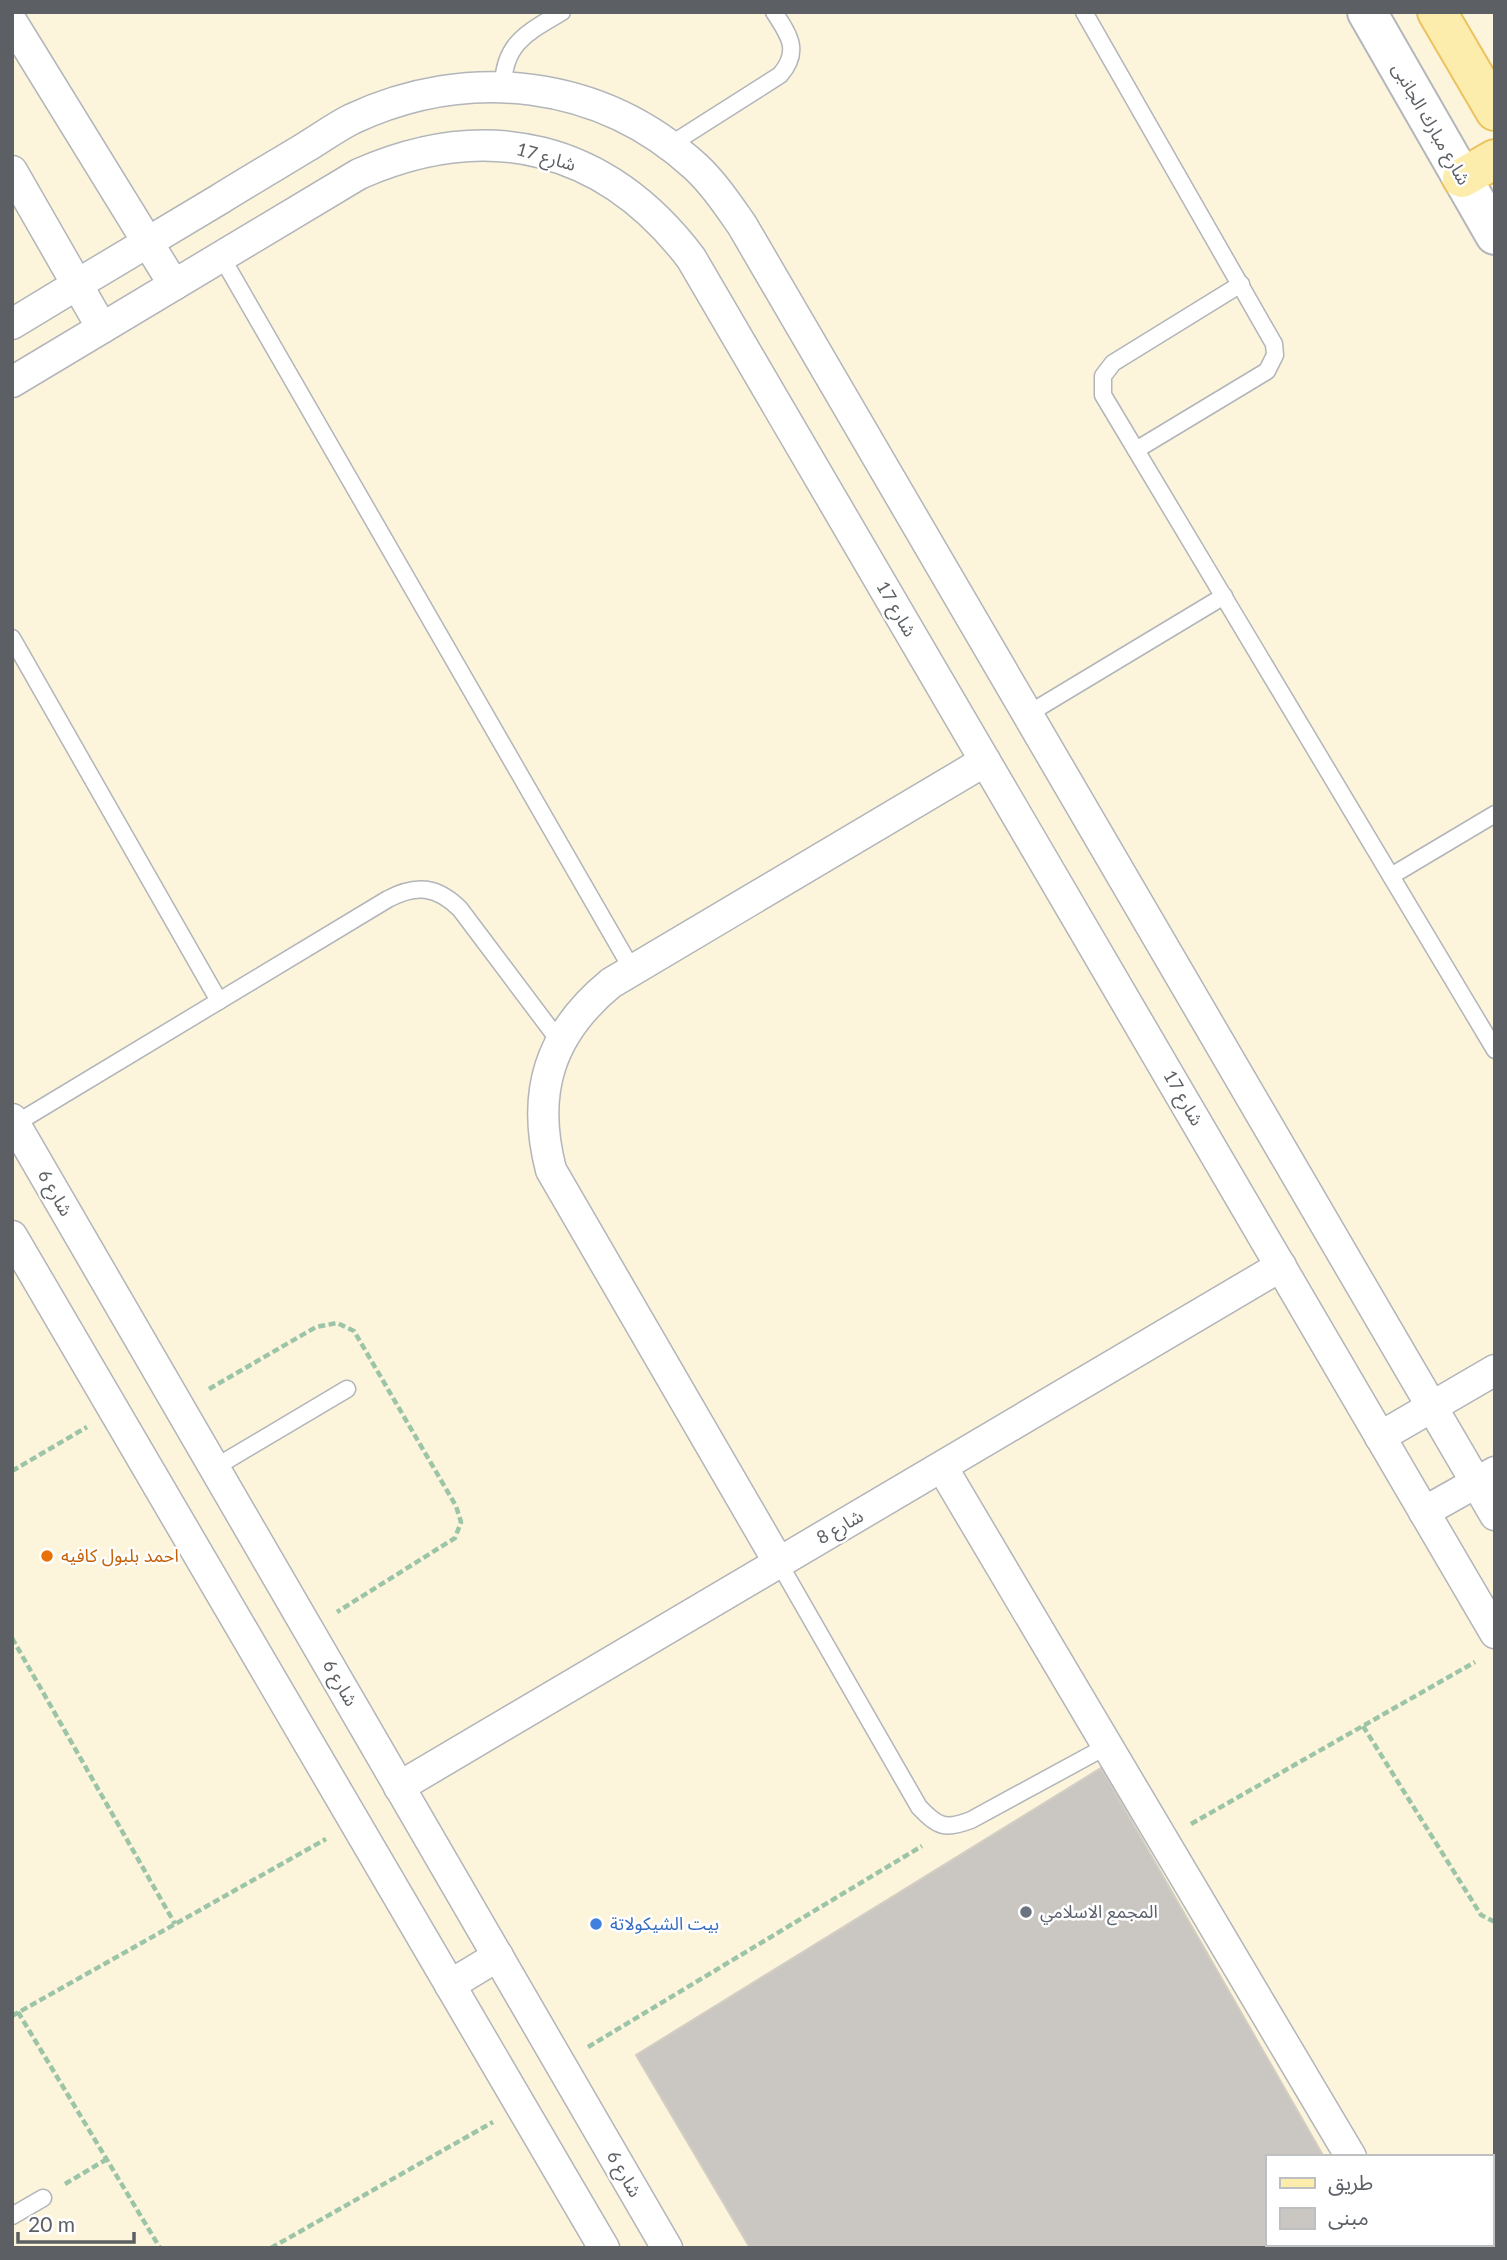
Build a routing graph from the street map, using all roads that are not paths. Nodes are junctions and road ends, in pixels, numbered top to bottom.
1 (562, 12) edge
2 (774, 12) edge
3 (1084, 12) edge
4 (1367, 12) edge
5 (1437, 12) edge
6 (12, 22) edge
7 (503, 86) junction
8 (1495, 111) edge
9 (670, 145) junction
10 (1495, 159) edge
11 (12, 172) edge
12 (1462, 178) junction
13 (1495, 235) edge
14 (148, 242) junction
15 (221, 256) junction
16 (1241, 284) junction
17 (77, 285) junction
18 (174, 285) junction
19 (12, 324) edge
20 (102, 328) junction
21 (12, 382) edge
22 (1136, 450) junction
23 (1224, 596) junction
24 (12, 638) edge
25 (1028, 714) junction
26 (985, 761) junction
27 (1495, 814) edge
28 (1391, 876) junction
29 (634, 971) junction
30 (219, 1001) junction
31 (559, 1042) junction
32 (1495, 1050) edge
33 (14, 1122) edge
34 (12, 1236) edge
35 (1281, 1266) junction
36 (1495, 1370) edge
37 (347, 1389) dead end
38 (1431, 1406) junction
39 (1380, 1437) junction
40 (942, 1467) junction
41 (214, 1468) junction
42 (1485, 1477) edge
43 (1424, 1512) junction
44 (1495, 1515) edge
45 (779, 1563) junction
46 (1489, 1645) edge
47 (1107, 1746) junction
48 (399, 1787) junction
49 (498, 1956) junction
50 (450, 1984) junction
51 (1350, 2155) edge
52 (43, 2198) road end
53 (12, 2216) edge
54 (604, 2248) edge
55 (667, 2248) edge

1 - 7 lane
2 - 9 lane
3 - 16 lane
4 - 12 main road, شارع مبارك الجانبى
5 - 8 main road
6 - 14 street
7 - 9 street
7 - 14 street
9 - 25 street
10 - 12 main road
11 - 17 street
12 - 13 main road, شارع مبارك الجانبى
14 - 17 street
14 - 18 street
15 - 18 street, شارع 17
15 - 26 street, شارع 17
15 - 29 lane
16 - 22 lane
16 - 22 lane
17 - 19 street
17 - 20 street
18 - 20 street, شارع 17
20 - 21 street, شارع 17
22 - 23 lane
23 - 25 lane
23 - 28 lane
24 - 30 lane
25 - 38 street
26 - 29 street
26 - 35 street, شارع 17
27 - 28 lane
28 - 32 lane
29 - 31 street
30 - 31 lane
30 - 33 lane
31 - 45 street
33 - 41 street, شارع 6
34 - 50 street
35 - 39 street, شارع 17
35 - 40 street, شارع 8
36 - 38 street
37 - 41 lane
38 - 39 street
38 - 42 street
39 - 43 street, شارع 17
40 - 45 street, شارع 8
40 - 47 street
41 - 48 street, شارع 6
42 - 43 street
42 - 44 street
43 - 46 street, شارع 17
45 - 47 lane
45 - 48 street, شارع 8
47 - 51 street
48 - 49 street, شارع 6
49 - 50 street
49 - 55 street, شارع 6
50 - 54 street
52 - 53 lane

